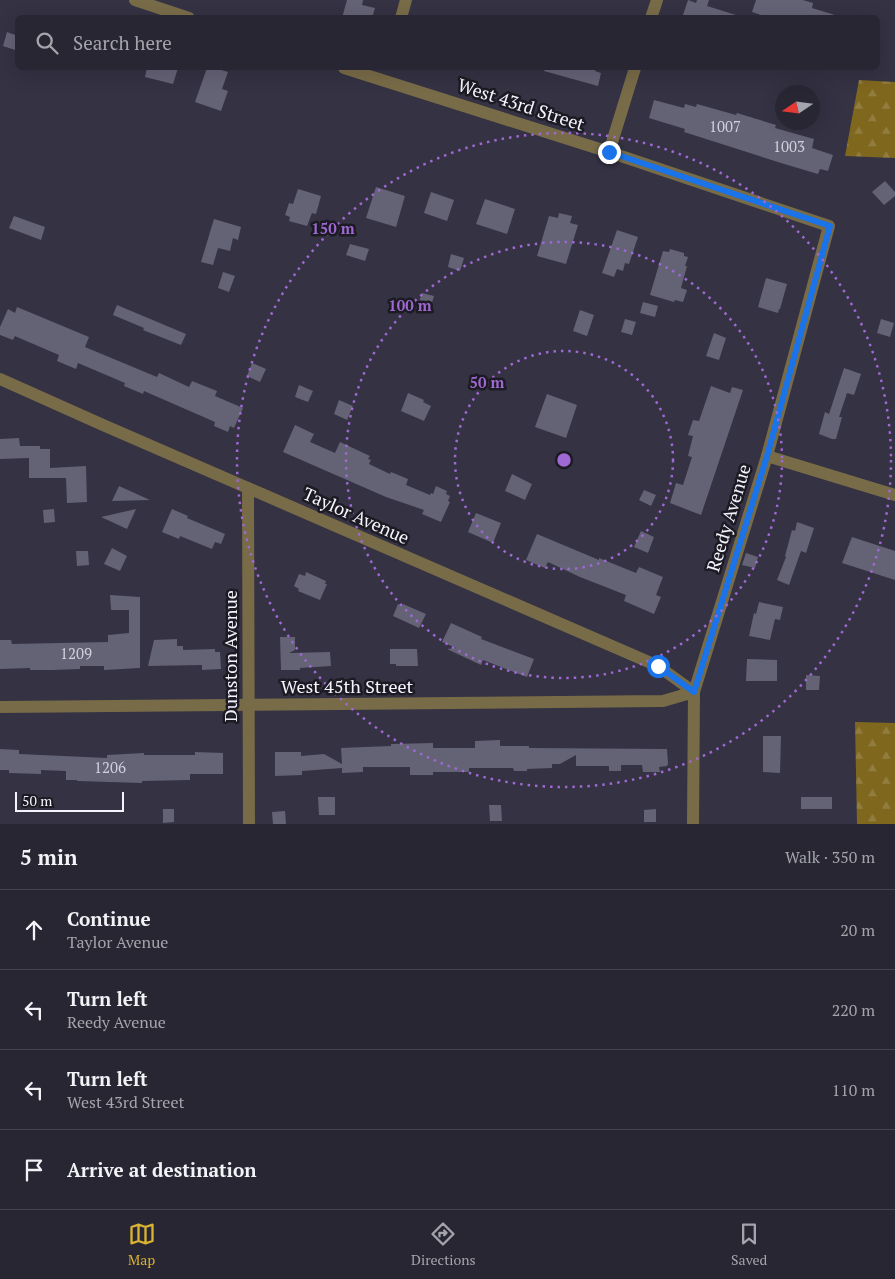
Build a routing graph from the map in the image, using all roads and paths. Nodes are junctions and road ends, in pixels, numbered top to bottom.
1 (135, 0) edge
2 (406, 0) edge
3 (656, 0) edge
4 (153, 3) edge
5 (182, 15) edge
6 (402, 15) edge
7 (652, 15) edge
8 (357, 70) edge
9 (634, 70) edge
10 (384, 74) edge
11 (609, 152) junction
12 (830, 226) joint
13 (0, 378) edge
14 (767, 456) junction
15 (248, 488) junction
16 (895, 495) edge
17 (694, 692) junction
18 (249, 705) junction
19 (0, 707) edge
20 (248, 824) edge
21 (693, 824) edge

1 - 4 street
2 - 6 street
3 - 7 street
4 - 5 street
8 - 10 street, West 43rd Street
9 - 11 street
10 - 11 street, West 43rd Street
11 - 12 street, West 43rd Street
12 - 14 street, Reedy Avenue
13 - 15 street, Taylor Avenue
14 - 16 street
14 - 17 street, Reedy Avenue
15 - 17 street, Taylor Avenue
15 - 18 street, Dunston Avenue
17 - 18 street, West 45th Street
17 - 21 street, Reedy Avenue
18 - 19 street, West 45th Street
18 - 20 street, Dunston Avenue

